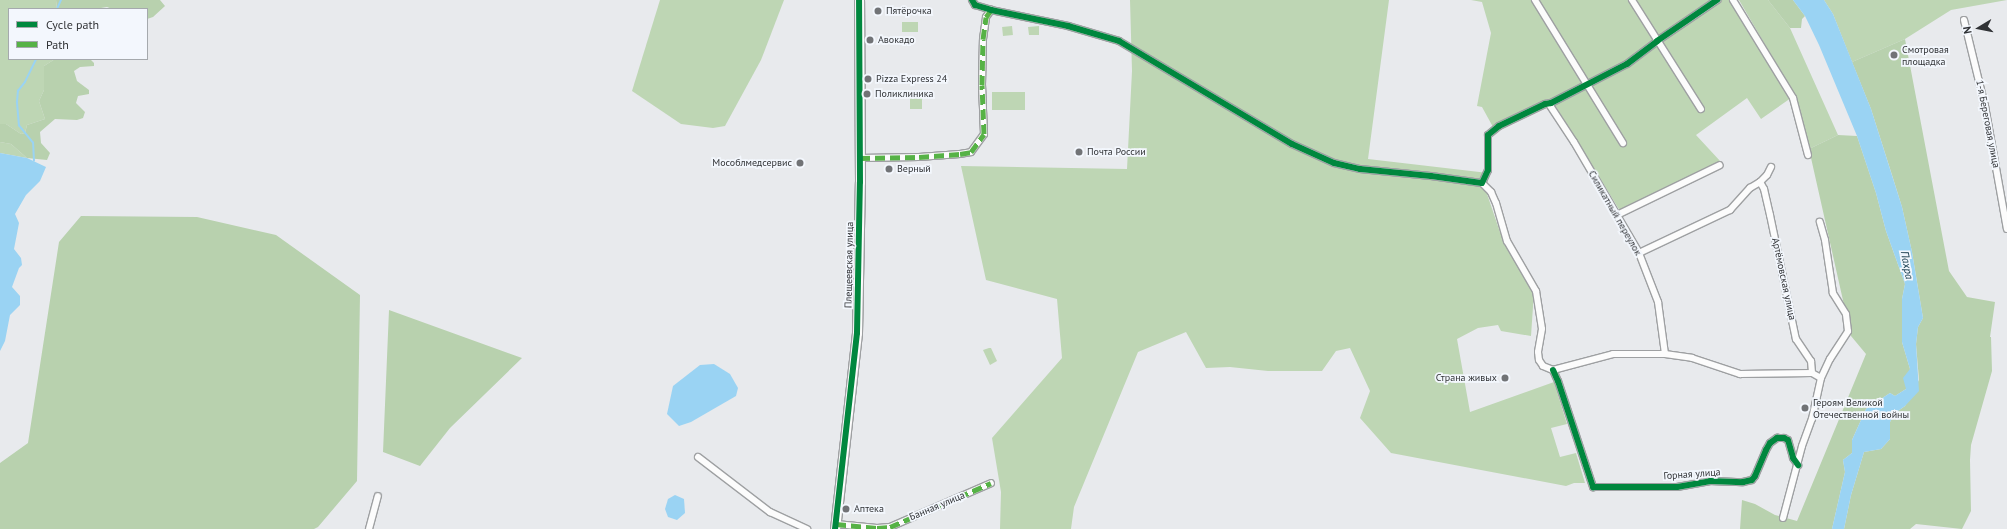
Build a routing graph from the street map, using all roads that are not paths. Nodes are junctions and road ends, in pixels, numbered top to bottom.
1 (858, 0) edge
2 (972, 0) edge
3 (1536, 0) edge
4 (1632, 0) edge
5 (1717, 0) edge
6 (1733, 0) edge
7 (991, 10) junction
8 (1964, 20) dead end
9 (1656, 41) junction
10 (1588, 83) junction
11 (1549, 104) junction
12 (1701, 109) dead end
13 (1623, 143) dead end
14 (1808, 155) dead end
15 (860, 158) junction
16 (1720, 165) dead end
17 (1771, 167) dead end
18 (1760, 182) junction
19 (1482, 183) junction
20 (1617, 215) junction
21 (1820, 222) dead end
22 (2007, 230) edge
23 (1639, 253) junction
24 (1665, 354) junction
25 (1553, 370) junction
26 (1812, 373) junction
27 (1821, 378) junction
28 (698, 457) dead end
29 (1798, 465) junction
30 (991, 483) dead end
31 (378, 496) dead end
32 (1783, 518) dead end
33 (836, 527) edge
34 (370, 529) edge
35 (807, 529) edge

1 - 15 street, Плещеевская улица
2 - 7 street
3 - 10 street
4 - 9 street
5 - 9 street
6 - 14 street
7 - 15 street
7 - 19 street
8 - 22 street, 1-я Береговая улица
9 - 10 street
9 - 12 street
10 - 11 street
10 - 13 street
11 - 19 street
11 - 20 street, Силикатный переулок
15 - 33 street, Плещеевская улица
16 - 20 street
17 - 18 street
18 - 23 street
18 - 26 street, Артёмовская улица
19 - 25 street
20 - 23 street, Силикатный переулок
21 - 27 street
23 - 24 street, Силикатный переулок
24 - 25 street
24 - 26 street
25 - 29 street, Горная улица
26 - 27 street
27 - 29 street
28 - 35 street
29 - 32 street
30 - 33 street, Банная улица
31 - 34 street

